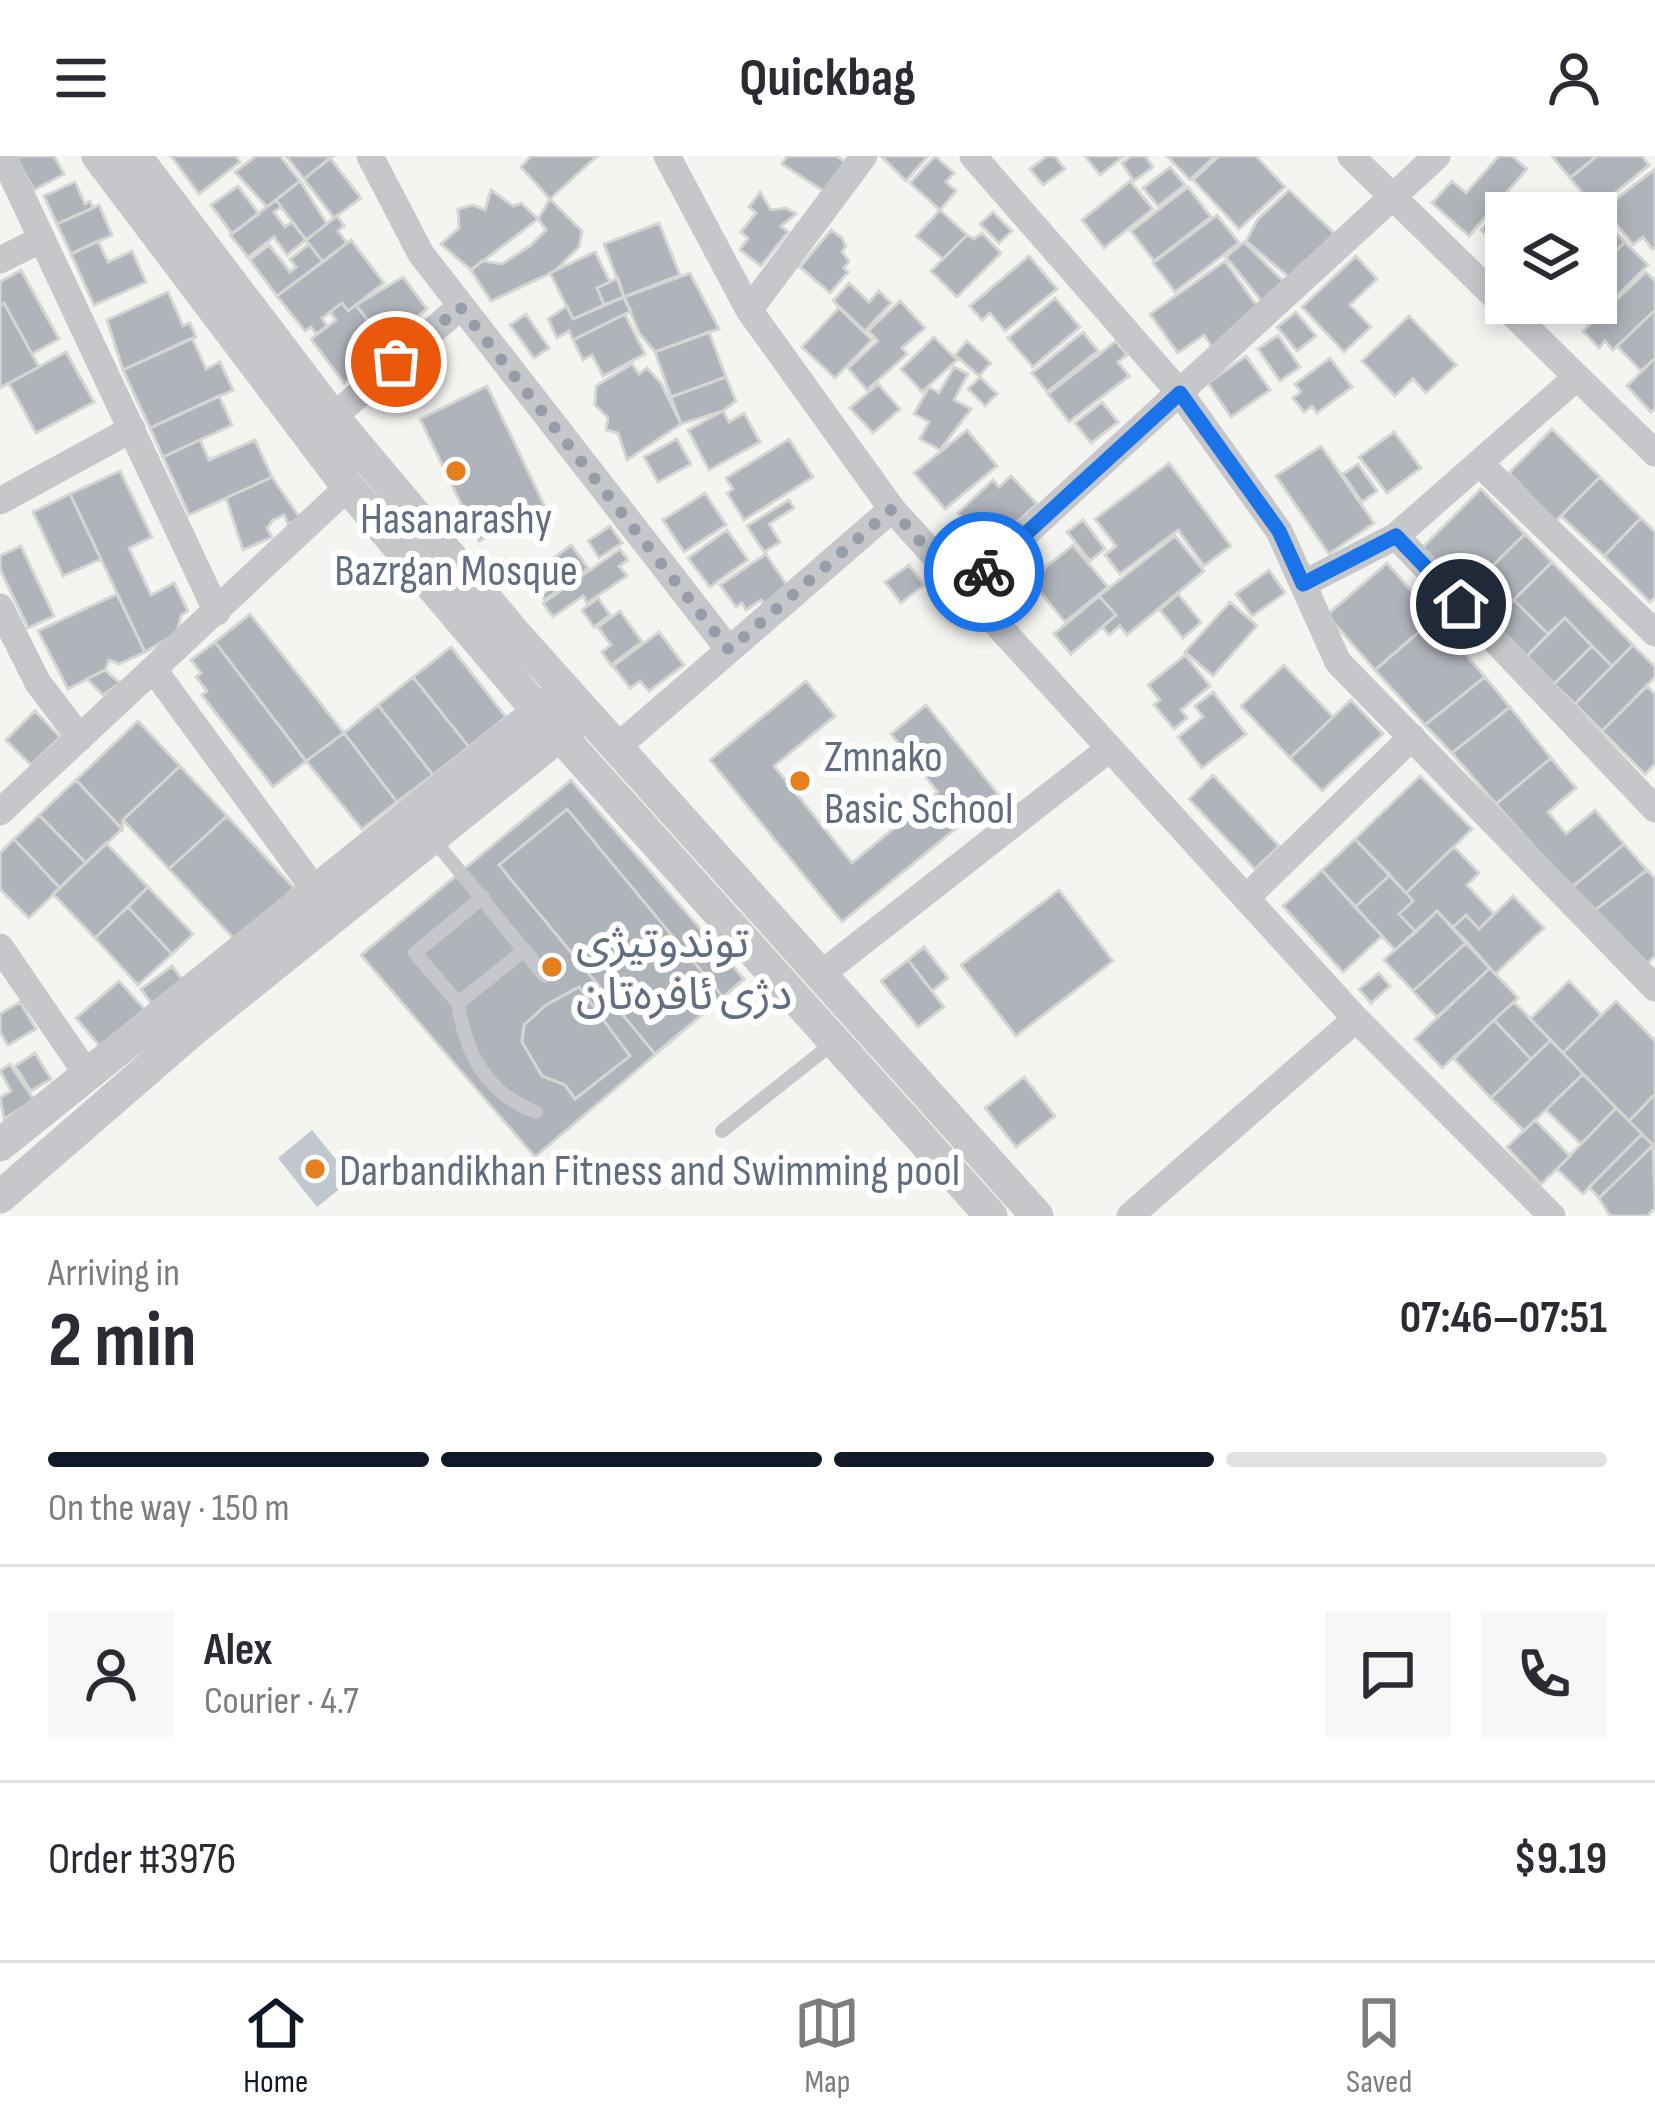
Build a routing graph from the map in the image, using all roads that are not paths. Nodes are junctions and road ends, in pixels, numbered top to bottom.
1 (3, 156) edge
2 (98, 156) edge
3 (135, 156) edge
4 (370, 156) edge
5 (667, 156) edge
6 (864, 156) edge
7 (974, 156) edge
8 (1351, 156) edge
9 (1437, 156) edge
10 (1395, 200) junction
11 (42, 238) junction
12 (0, 260) edge
13 (460, 307) junction
14 (749, 310) junction
15 (1576, 377) junction
16 (1180, 393) junction
17 (332, 417) junction
18 (132, 430) junction
19 (1655, 453) edge
20 (1479, 463) junction
21 (348, 487) junction
22 (0, 501) edge
23 (892, 509) junction
24 (1396, 536) junction
25 (1303, 584) junction
26 (963, 591) junction
27 (0, 607) edge
28 (217, 612) junction
29 (1655, 633) edge
30 (729, 650) junction
31 (154, 670) junction
32 (562, 713) junction
33 (1412, 737) junction
34 (80, 738) junction
35 (616, 748) junction
36 (1109, 749) junction
37 (1655, 809) edge
38 (0, 812) edge
39 (432, 837) junction
40 (316, 890) junction
41 (483, 897) junction
42 (1247, 897) junction
43 (0, 947) edge
44 (525, 950) junction
45 (820, 975) junction
46 (544, 976) dead end
47 (1655, 988) edge
48 (458, 1003) junction
49 (1356, 1019) junction
50 (832, 1044) junction
51 (85, 1071) junction
52 (912, 1073) junction
53 (884, 1099) junction
54 (536, 1112) dead end
55 (722, 1131) dead end
56 (0, 1145) edge
57 (0, 1197) edge
58 (991, 1216) edge
59 (1037, 1216) edge
60 (1130, 1216) edge
61 (1552, 1216) edge

1 - 11 street
2 - 21 street
3 - 17 street
4 - 13 street
5 - 14 street
6 - 14 street
7 - 16 street
8 - 10 street
9 - 10 street
10 - 15 street
10 - 16 street
11 - 12 street
11 - 18 street
13 - 17 street
13 - 30 street
14 - 23 street
15 - 19 street
15 - 20 street
16 - 25 street
16 - 26 street
17 - 32 street
18 - 22 street
18 - 28 street
20 - 24 street
20 - 29 street
21 - 28 street
21 - 32 street
23 - 26 street
23 - 30 street
24 - 25 street
24 - 37 street
25 - 33 street
26 - 36 street
27 - 34 street
28 - 31 street
30 - 35 street
31 - 34 street
31 - 40 street
32 - 35 street
32 - 39 street
32 - 40 street
32 - 50 street
33 - 42 street
33 - 47 street
34 - 38 street
35 - 45 street
36 - 42 street
36 - 45 street
39 - 41 lane
39 - 57 street
40 - 51 street
41 - 44 lane
41 - 48 lane
42 - 49 street
43 - 51 street
44 - 46 lane
44 - 48 lane
45 - 52 street
48 - 54 lane
49 - 60 street
49 - 61 street
50 - 53 street
50 - 55 lane
51 - 56 street
52 - 53 street
52 - 59 street
53 - 58 street

